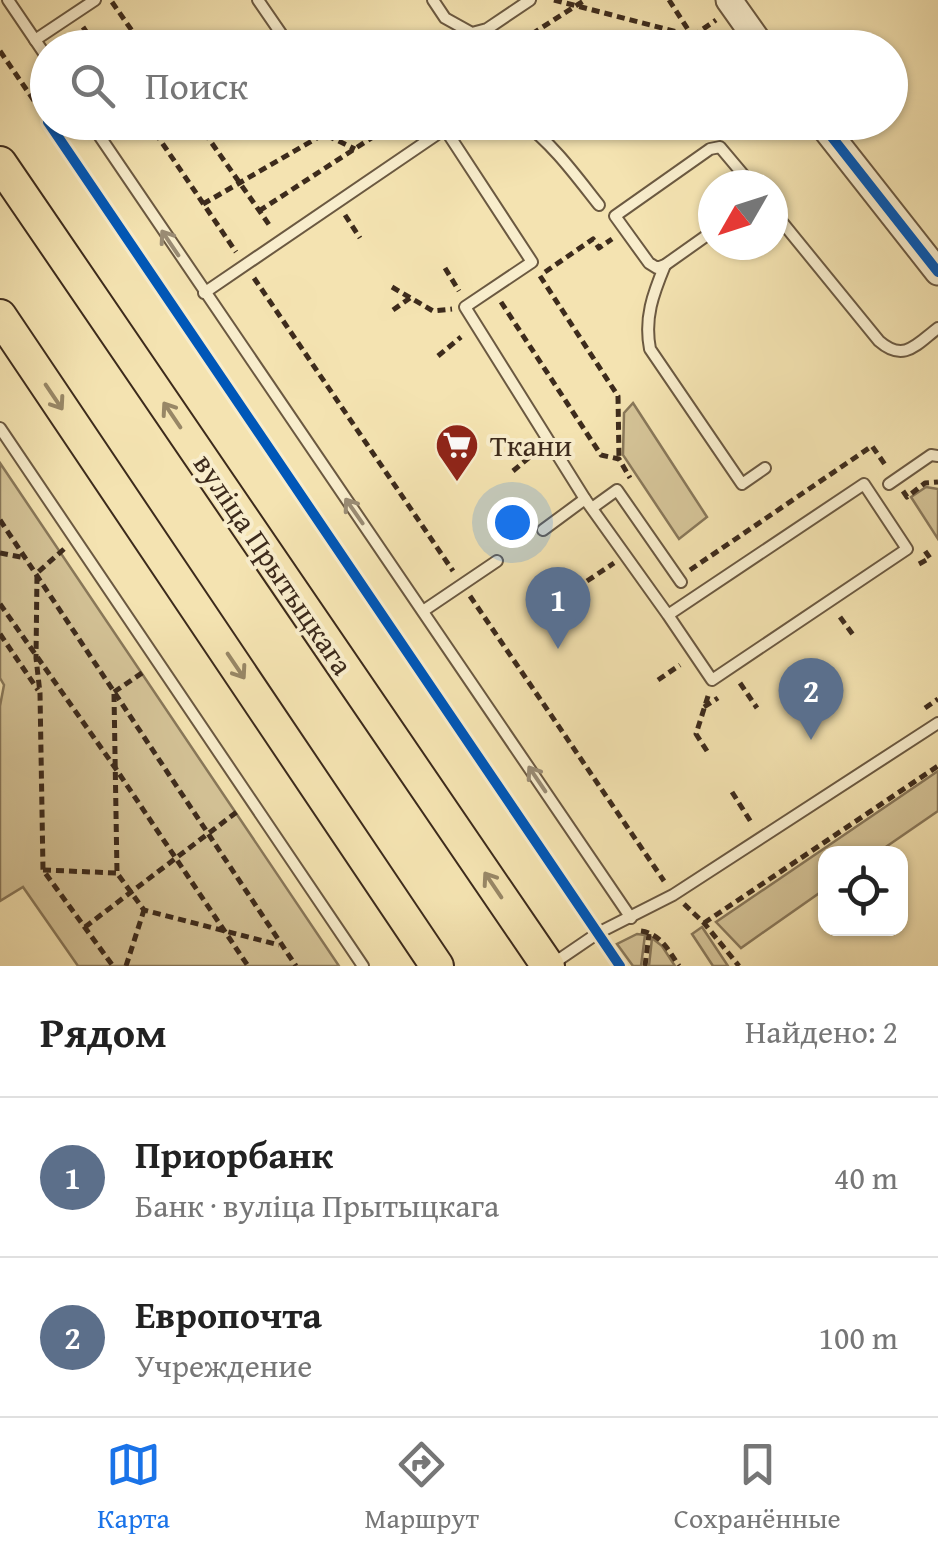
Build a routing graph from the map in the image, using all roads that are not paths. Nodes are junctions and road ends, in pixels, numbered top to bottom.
1 (8, 0) edge
2 (95, 0) edge
3 (258, 0) edge
4 (433, 0) edge
5 (530, 0) edge
6 (729, 0) edge
7 (50, 30) edge
8 (279, 30) edge
9 (467, 30) edge
10 (483, 30) edge
11 (751, 30) edge
12 (30, 33) edge
13 (102, 140) edge
14 (429, 140) edge
15 (458, 140) edge
16 (544, 140) edge
17 (834, 140) edge
18 (0, 163) edge
19 (739, 170) edge
20 (599, 205) dead end
21 (788, 229) edge
22 (698, 242) edge
23 (665, 265) junction
24 (938, 272) edge
25 (204, 293) junction
26 (0, 316) edge
27 (938, 328) edge
28 (0, 428) edge
29 (938, 456) edge
30 (764, 468) dead end
31 (888, 484) dead end
32 (588, 504) junction
33 (544, 530) dead end
34 (497, 561) dead end
35 (681, 582) dead end
36 (423, 611) junction
37 (668, 615) junction
38 (938, 723) edge
39 (631, 918) junction
40 (363, 966) edge
41 (437, 966) edge
42 (549, 966) edge

1 - 12 lane
2 - 7 lane
3 - 8 lane
4 - 9 lane
5 - 10 lane
6 - 11 street
25 -> 13 lane
14 - 25 lane
15 - 32 lane
16 - 20 lane
17 - 24 street
42 -> 18 main road, вуліца Прытыцкага
19 - 23 lane
21 - 27 lane
22 - 23 lane
23 - 30 lane
36 -> 25 lane
26 -> 41 main road
28 - 40 lane
29 - 31 lane
32 - 33 lane
32 - 35 lane
32 - 37 lane
34 - 36 lane
39 -> 36 lane
37 - 37 lane
38 - 39 lane
39 - 42 lane

